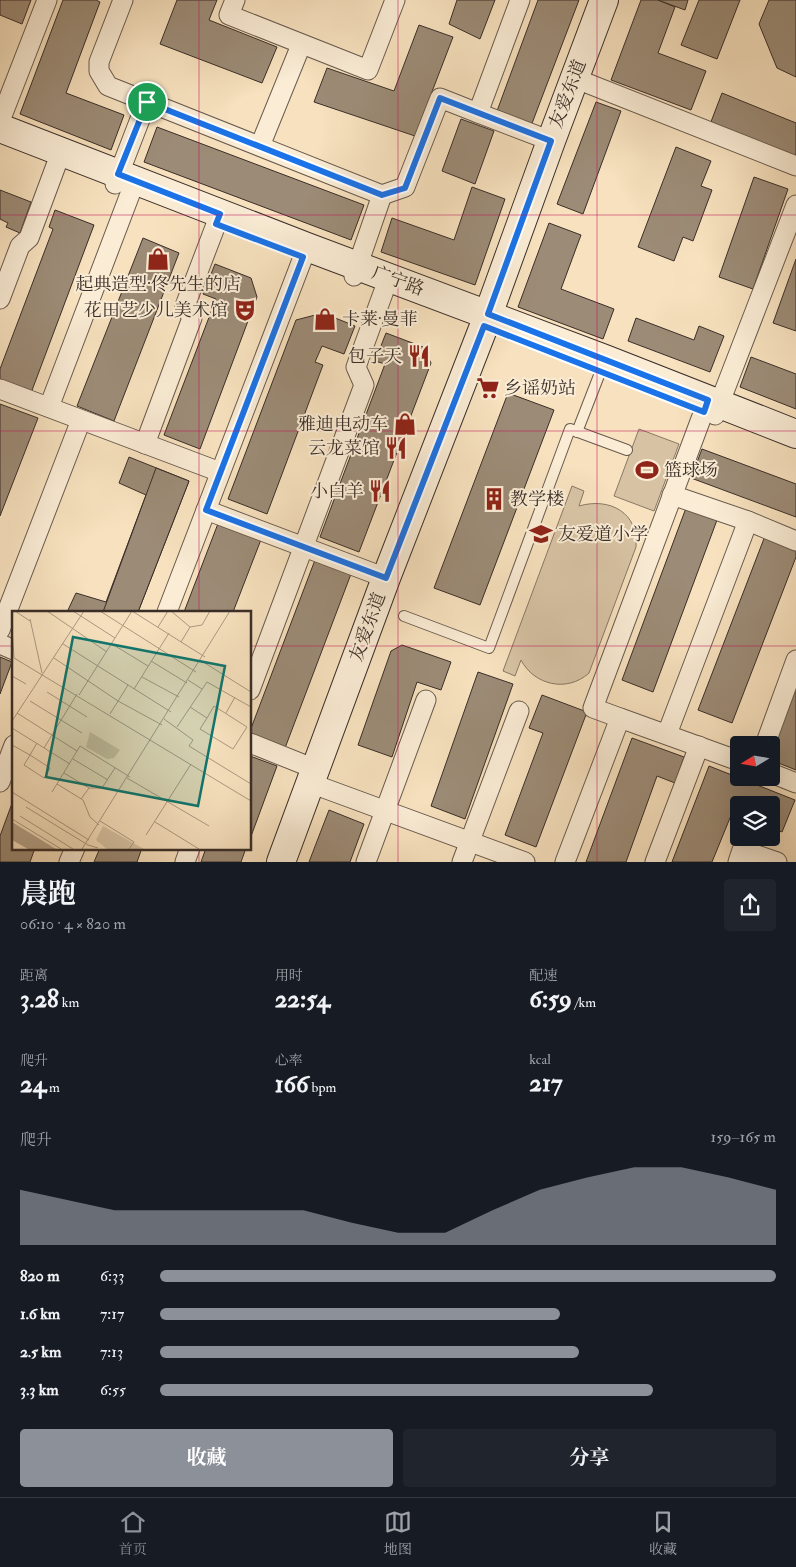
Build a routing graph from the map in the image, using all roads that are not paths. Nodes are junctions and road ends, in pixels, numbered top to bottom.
1 (47, 0) edge
2 (123, 0) edge
3 (234, 0) edge
4 (394, 0) edge
5 (520, 0) edge
6 (604, 0) edge
7 (301, 45) junction
8 (574, 78) junction
9 (147, 102) junction
10 (478, 113) junction
11 (0, 121) edge
12 (0, 128) edge
13 (551, 141) junction
14 (0, 142) edge
15 (260, 146) junction
16 (58, 158) junction
17 (796, 166) edge
18 (125, 183) junction
19 (382, 195) junction
20 (796, 205) edge
21 (218, 219) junction
22 (305, 252) junction
23 (356, 271) junction
24 (387, 282) junction
25 (0, 299) edge
26 (486, 320) junction
27 (603, 365) junction
28 (0, 389) edge
29 (49, 407) junction
30 (712, 408) junction
31 (81, 420) junction
32 (577, 432) junction
33 (796, 434) edge
34 (145, 444) junction
35 (796, 447) edge
36 (627, 450) dead end
37 (220, 472) junction
38 (672, 495) junction
39 (206, 510) junction
40 (748, 522) junction
41 (796, 541) edge
42 (305, 546) junction
43 (386, 578) junction
44 (167, 611) edge
45 (404, 616) dead end
46 (0, 630) edge
47 (0, 644) edge
48 (12, 649) edge
49 (796, 660) edge
50 (251, 687) edge
51 (426, 700) dead end
52 (519, 711) dead end
53 (620, 718) junction
54 (668, 734) junction
55 (768, 736) edge
56 (251, 744) edge
57 (699, 746) junction
58 (12, 750) edge
59 (730, 758) edge
60 (313, 776) junction
61 (780, 777) edge
62 (0, 782) edge
63 (796, 783) edge
64 (386, 811) junction
65 (470, 842) junction
66 (75, 849) edge
67 (190, 849) edge
68 (69, 862) edge
69 (185, 862) edge
70 (281, 862) edge
71 (366, 862) edge
72 (462, 862) edge
73 (525, 862) edge
74 (566, 862) edge
75 (655, 862) edge
76 (738, 862) edge
77 (778, 862) edge

1 - 11 street
2 - 9 street
3 - 7 street
4 - 7 street
5 - 10 street
6 - 8 street, 友爱东道
7 - 15 street
8 - 13 street, 友爱东道
8 - 17 street
9 - 15 street
9 - 18 street
10 - 13 street
10 - 19 street
12 - 16 street, 广宁路
13 - 26 street, 友爱东道
14 - 16 street, 广宁路
15 - 19 street
16 - 18 street, 广宁路
16 - 25 street
18 - 21 street, 广宁路
18 - 29 street
19 - 23 street
20 - 30 street
21 - 22 street, 广宁路
21 - 34 street
22 - 23 street, 广宁路
22 - 37 street
23 - 24 street, 广宁路
24 - 26 street, 广宁路
24 - 42 street
26 - 27 street, 广宁路
26 - 43 street, 友爱东道
27 - 30 street, 广宁路
27 - 32 lane
28 - 29 street
29 - 31 street
30 - 33 street, 广宁路
30 - 35 street, 广宁路
30 - 38 street
31 - 34 street
31 - 46 street
32 - 36 lane
32 - 45 lane
34 - 37 street
37 - 39 street
38 - 40 street
38 - 53 street
39 - 42 street
39 - 44 street
40 - 41 street
40 - 54 street
42 - 43 street
42 - 50 street
43 - 60 street, 友爱东道
47 - 48 street
49 - 55 street
51 - 64 street
52 - 65 street
53 - 54 street
53 - 74 street
54 - 57 street
56 - 60 street
57 - 59 street
57 - 75 street
58 - 62 street
60 - 64 street
60 - 70 street, 友爱东道
61 - 63 street
64 - 65 street
64 - 71 street
65 - 72 street
65 - 73 street
66 - 68 street
67 - 69 street
76 - 77 street

